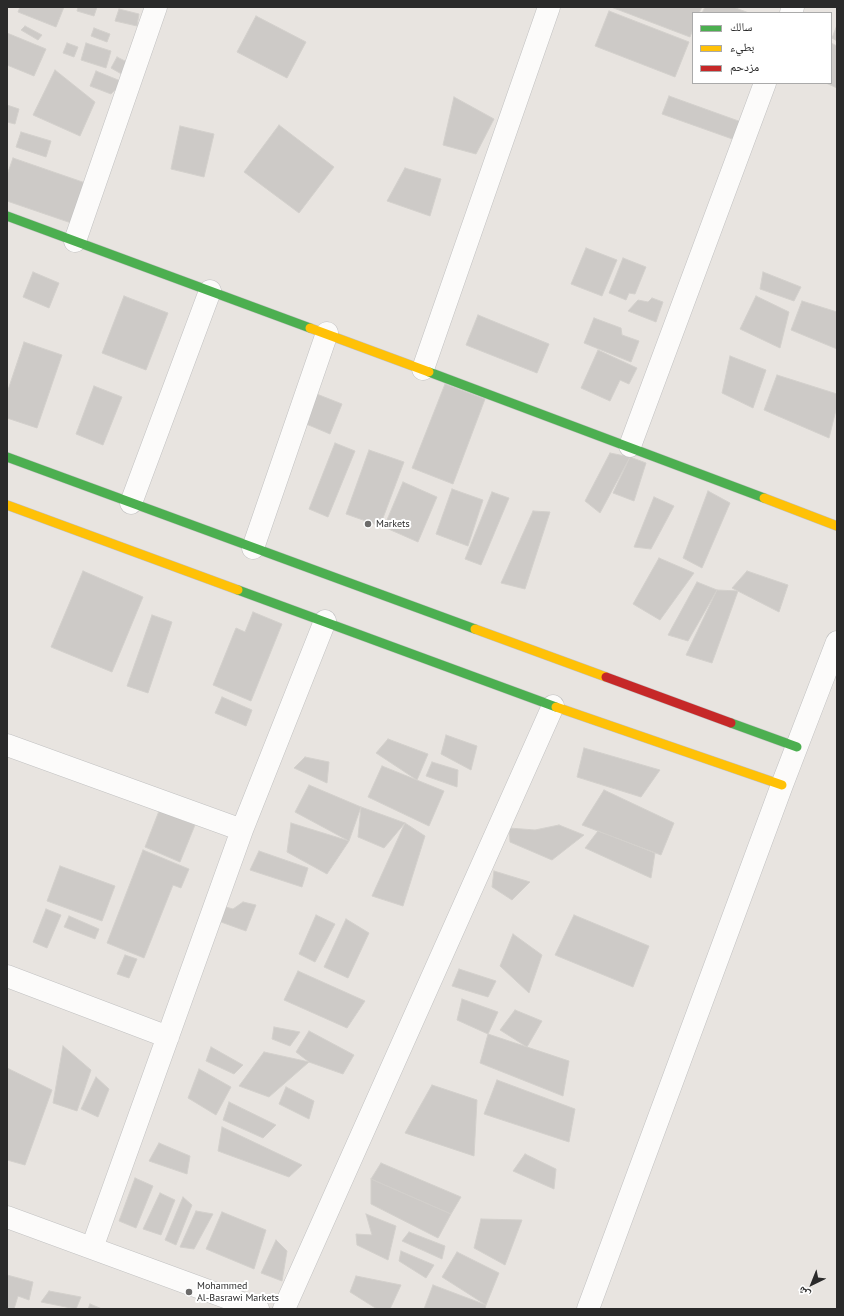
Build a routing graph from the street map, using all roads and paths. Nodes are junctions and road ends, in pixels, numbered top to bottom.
1 (156, 7) edge
2 (548, 7) edge
3 (765, 84) edge
4 (7, 216) edge
5 (75, 241) junction
6 (210, 291) junction
7 (327, 333) junction
8 (423, 369) junction
9 (630, 446) junction
10 (7, 457) edge
11 (131, 503) junction
12 (7, 505) edge
13 (837, 526) edge
14 (253, 548) junction
15 (325, 621) junction
16 (837, 642) edge
17 (553, 706) junction
18 (7, 744) edge
19 (797, 747) junction
20 (782, 785) junction
21 (242, 830) junction
22 (7, 976) edge
23 (168, 1036) junction
24 (7, 1217) edge
25 (92, 1248) junction
26 (258, 1309) edge
27 (284, 1309) edge
28 (588, 1309) edge

1 - 5 street
2 - 8 street
3 - 9 street
4 - 5 street
5 - 6 street
6 - 7 street
6 - 11 street
7 - 8 street
7 - 14 street
8 - 9 street
9 - 13 street
10 - 11 street
11 - 14 street
12 - 15 street
14 - 19 street
15 - 17 street
15 - 21 street
16 - 19 street
17 - 20 street
17 - 27 street
18 - 21 street
19 - 20 street
20 - 28 street
21 - 23 street
22 - 23 street
23 - 25 street
24 - 25 street
25 - 26 street

